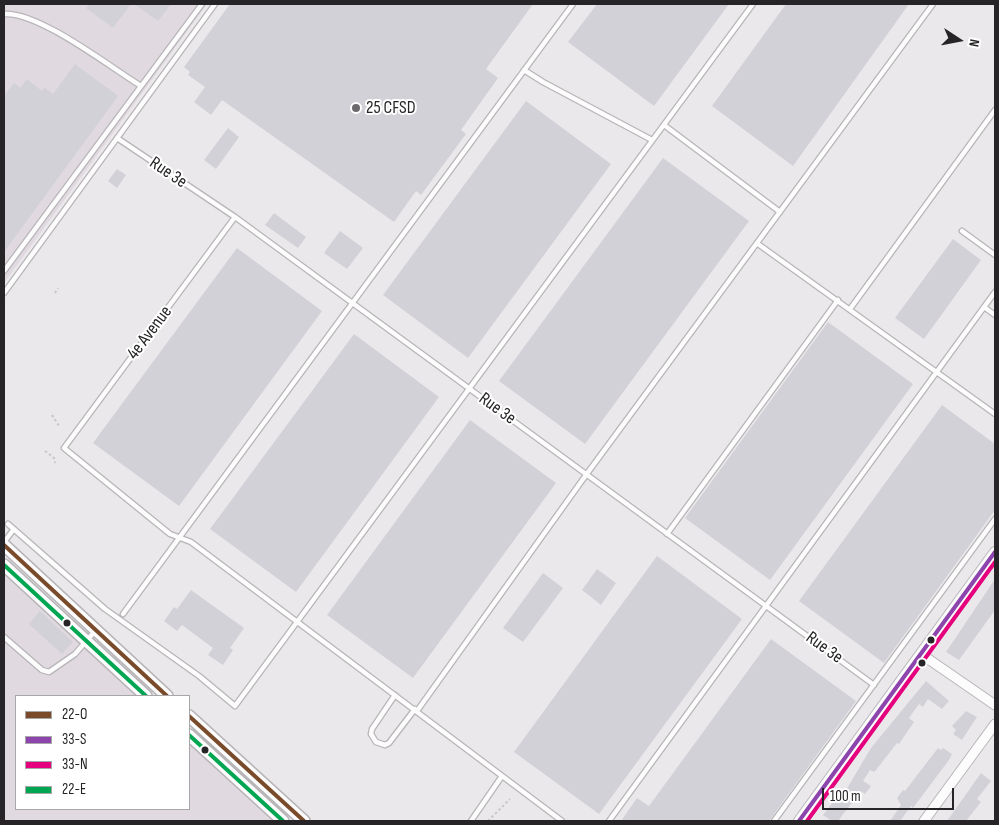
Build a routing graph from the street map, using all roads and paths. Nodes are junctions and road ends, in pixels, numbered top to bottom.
1 (202, 4) edge
2 (215, 4) edge
3 (573, 4) edge
4 (753, 4) edge
5 (933, 4) edge
6 (4, 14) edge
7 (524, 70) junction
8 (141, 86) junction
9 (995, 110) edge
10 (664, 125) junction
11 (117, 138) junction
12 (652, 140) junction
13 (780, 212) junction
14 (235, 217) junction
15 (962, 231) dead end
16 (758, 244) junction
17 (995, 254) edge
18 (4, 271) edge
19 (58, 288) dead end
20 (55, 292) dead end
21 (995, 292) edge
22 (4, 293) edge
23 (838, 300) junction
24 (353, 302) junction
25 (984, 307) junction
26 (850, 309) junction
27 (995, 314) edge
28 (937, 372) junction
29 (469, 389) junction
30 (995, 414) edge
31 (52, 415) dead end
32 (59, 426) dead end
33 (45, 451) dead end
34 (55, 463) dead end
35 (586, 475) junction
36 (995, 519) edge
37 (8, 524) dead end
38 (14, 529) junction
39 (667, 534) junction
40 (180, 537) junction
41 (4, 544) edge
42 (995, 552) edge
43 (4, 565) edge
44 (765, 606) junction
45 (123, 614) dead end
46 (297, 622) junction
47 (96, 630) junction
48 (4, 637) edge
49 (86, 641) junction
50 (921, 654) junction
51 (874, 685) junction
52 (395, 694) junction
53 (145, 695) edge
54 (167, 695) edge
55 (995, 705) edge
56 (416, 710) junction
57 (190, 717) edge
58 (995, 724) edge
59 (190, 736) edge
60 (502, 776) junction
61 (510, 798) dead end
62 (282, 821) edge
63 (304, 821) edge
64 (471, 821) edge
65 (488, 821) edge
66 (562, 821) edge
67 (609, 821) edge
68 (774, 821) edge
69 (799, 821) edge
70 (924, 821) edge

1 - 8 lane
2 - 11 lane
3 - 7 lane
4 - 10 lane
5 - 13 lane
6 - 8 lane
7 - 12 lane
7 - 24 lane
8 - 18 lane
9 - 26 lane
10 - 12 lane
10 - 13 lane
11 - 14 lane, Rue 3e
11 - 22 lane
12 - 29 lane
13 - 16 lane
14 - 24 lane, Rue 3e
14 - 40 lane, 4e Avenue
15 - 17 lane
16 - 23 lane
16 - 35 lane
19 - 20 path
21 - 25 lane
23 - 26 lane
23 - 39 lane
24 - 29 lane, Rue 3e
24 - 40 lane
25 - 27 lane
25 - 28 lane
26 - 28 lane
28 - 30 lane
28 - 44 lane
29 - 35 lane, Rue 3e
29 - 46 lane
31 - 32 path
33 - 34 path
35 - 39 lane, Rue 3e
35 - 56 lane
36 - 51 lane
37 - 38 lane
38 - 41 lane
38 - 46 lane
39 - 44 lane, Rue 3e
40 - 45 lane
40 - 46 lane
41 - 47 main road
42 - 50 street
43 - 49 main road
44 - 51 lane, Rue 3e
44 - 67 lane
46 - 52 lane
47 - 49 lane
47 - 54 main road
48 - 49 lane
49 - 53 main road
50 - 55 street
50 - 69 street
51 - 68 lane
52 - 56 lane
52 - 56 lane
56 - 60 lane
57 - 63 main road
58 - 70 street
59 - 62 main road
60 - 64 lane
60 - 66 lane
61 - 65 path

